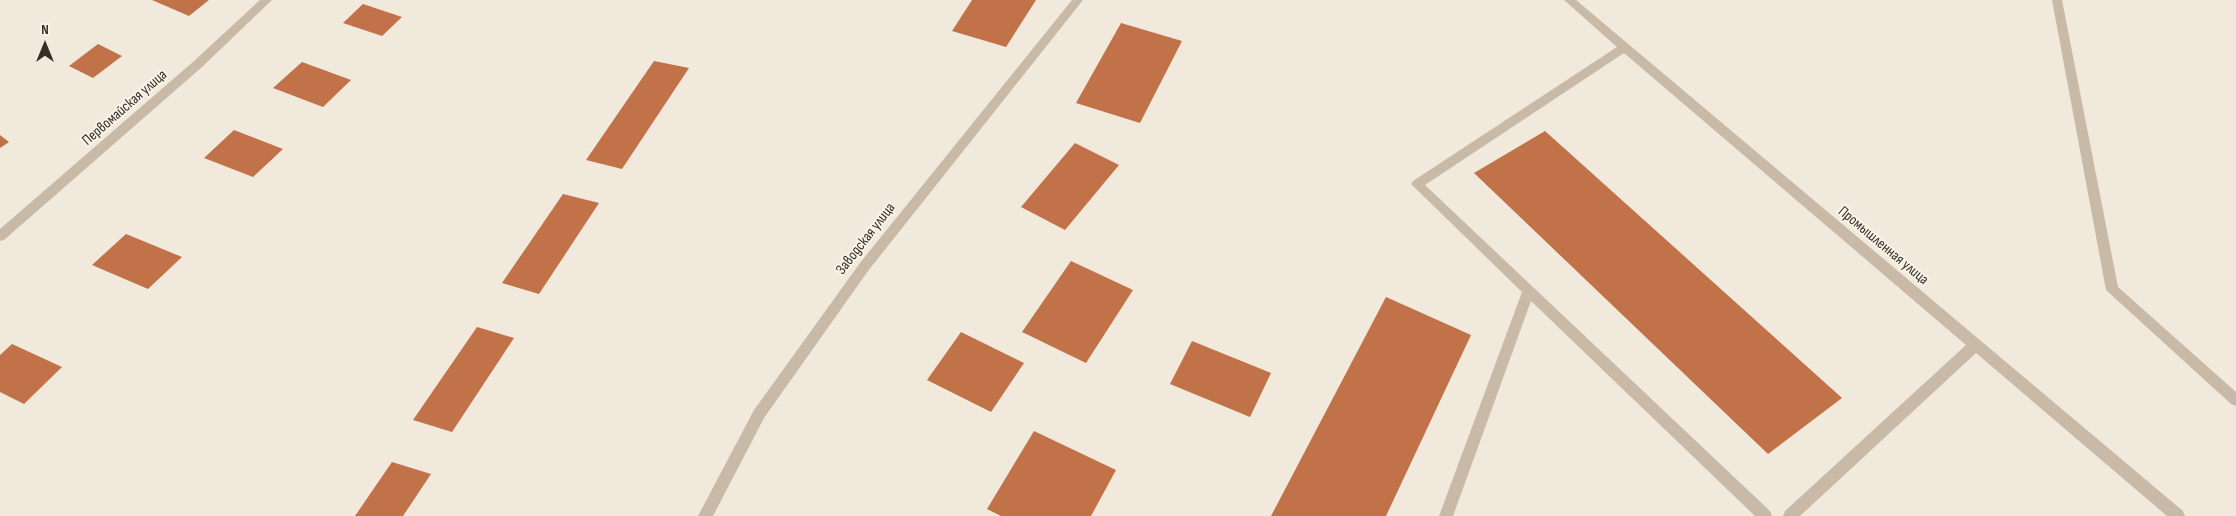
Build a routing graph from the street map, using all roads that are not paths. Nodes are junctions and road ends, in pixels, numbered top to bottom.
1 (267, 0) edge
2 (1078, 0) edge
3 (1569, 0) edge
4 (2057, 0) edge
5 (1624, 48) junction
6 (0, 236) edge
7 (1528, 290) junction
8 (1975, 345) junction
9 (2236, 400) edge
10 (705, 516) edge
11 (1446, 516) edge
12 (1765, 516) edge
13 (1790, 516) edge
14 (2178, 516) edge

1 - 6 street, Первомайская улица
2 - 10 street, Заводская улица
3 - 5 street, Промышленная улица
4 - 9 street
5 - 7 street
5 - 8 street, Промышленная улица
7 - 11 street
7 - 12 street
8 - 13 street
8 - 14 street, Промышленная улица

